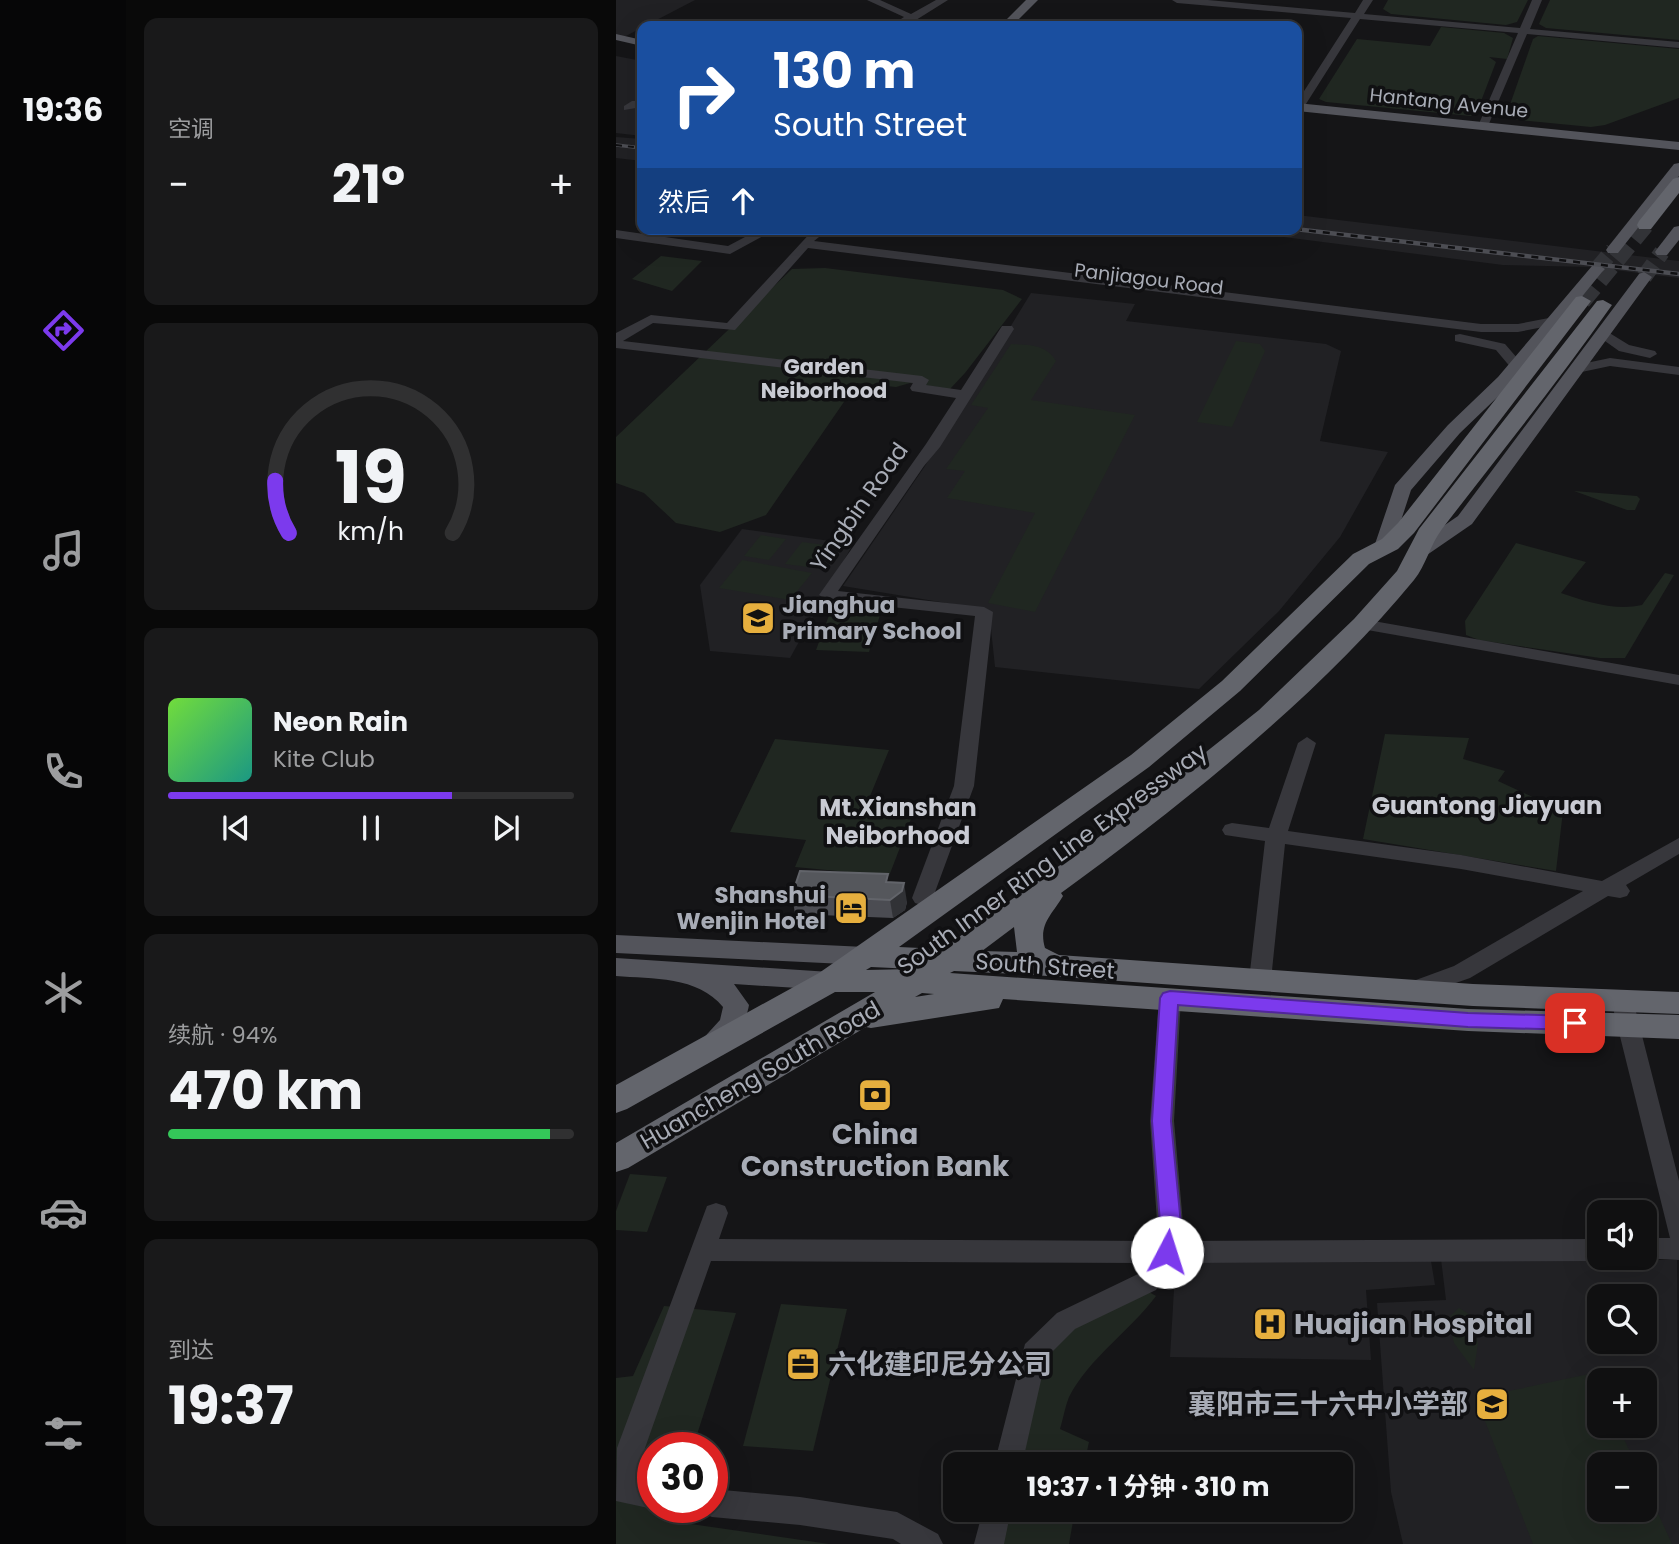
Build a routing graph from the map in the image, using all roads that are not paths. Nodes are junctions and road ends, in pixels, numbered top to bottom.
1 (872, 0) edge
2 (943, 0) edge
3 (1177, 0) edge
4 (1356, 0) edge
5 (1368, 0) edge
6 (1537, 0) edge
7 (1037, 3) edge
8 (1352, 16) junction
9 (913, 18) junction
10 (906, 21) edge
11 (1013, 21) edge
12 (1026, 21) edge
13 (1524, 31) junction
14 (616, 40) edge
15 (637, 43) edge
16 (1679, 45) edge
17 (1302, 84) edge
18 (637, 103) edge
19 (1302, 104) edge
20 (628, 108) dead end
21 (1302, 111) edge
22 (1302, 111) edge
23 (1483, 126) junction
24 (1514, 132) junction
25 (1661, 147) junction
26 (1679, 147) edge
27 (1679, 167) edge
28 (1679, 182) edge
29 (1679, 204) edge
30 (1679, 230) edge
31 (616, 234) edge
32 (759, 235) edge
33 (816, 235) edge
34 (800, 249) junction
35 (1613, 250) tunnel mouth
36 (1662, 252) tunnel mouth
37 (1597, 269) tunnel mouth
38 (1644, 277) tunnel mouth
39 (1582, 301) tunnel mouth
40 (1603, 305) tunnel mouth
41 (1554, 321) junction
42 (616, 325) edge
43 (634, 327) junction
44 (1007, 329) dead end
45 (1507, 330) junction
46 (1603, 333) junction
47 (616, 341) edge
48 (1498, 345) junction
49 (1629, 358) junction
50 (1679, 358) edge
51 (1517, 366) junction
52 (1577, 369) junction
53 (1679, 371) edge
54 (1546, 394) junction
55 (964, 395) junction
56 (1387, 546) junction
57 (1352, 612) junction
58 (1303, 616) joint
59 (1679, 680) edge
60 (1307, 743) dead end
61 (1232, 830) dead end
62 (1276, 836) junction
63 (1679, 845) edge
64 (1068, 874) junction
65 (1612, 890) junction
66 (941, 903) junction
67 (616, 944) edge
68 (732, 950) junction
69 (865, 956) junction
70 (948, 960) junction
71 (1055, 966) junction
72 (616, 967) edge
73 (682, 972) junction
74 (1260, 980) junction
75 (830, 981) junction
76 (917, 982) junction
77 (1410, 991) junction
78 (1114, 995) junction
79 (1170, 998) junction
80 (1679, 1003) edge
81 (1471, 1008) junction
82 (1625, 1012) junction
83 (1679, 1027) edge
84 (702, 1052) junction
85 (776, 1066) junction
86 (649, 1082) junction
87 (616, 1088) edge
88 (616, 1100) edge
89 (616, 1117) edge
90 (616, 1141) edge
91 (616, 1159) edge
92 (716, 1213) dead end
93 (1679, 1231) edge
94 (1657, 1249) edge
95 (1679, 1249) edge
96 (702, 1250) junction
97 (1587, 1250) edge
98 (1167, 1252) junction
99 (1011, 1452) edge
100 (637, 1492) edge
101 (728, 1504) edge
102 (994, 1522) edge
103 (928, 1544) edge
104 (989, 1544) edge

1 - 9 street
2 - 9 street
3 - 8 street
4 - 8 street
5 - 8 street
6 - 13 street
7 - 11 main road
7 - 12 main road
8 - 13 street
8 - 17 street
8 - 19 street
9 - 10 street
13 - 16 street
13 - 23 street
14 - 15 main road
18 - 20 street
21 - 23 main road, Hantang Avenue
22 - 24 main road, Hantang Avenue
23 - 24 main road, Hantang Avenue
24 - 25 main road
24 - 26 main road, Hantang Avenue
25 - 26 main road
25 - 27 main road
27 - 35 main road
28 - 29 highway
30 - 36 main road
31 - 32 street
33 - 34 street
34 - 43 street
34 - 45 street, Panjiagou Road
34 - 48 street, Panjiagou Road
37 - 41 main road
38 - 46 main road
39 - 56 highway, South Inner Ring Line Expressway
40 - 54 highway, South Inner Ring Line Expressway
41 - 45 street, Panjiagou Road
41 - 51 main road
42 - 43 street
43 - 47 street
44 - 55 street, Yingbin Road
45 - 48 street
46 - 49 street
46 - 52 main road
47 - 55 street
48 - 51 street
49 - 50 street
49 - 52 street
49 - 53 street
51 - 56 main road
52 - 54 main road
54 - 57 highway, South Inner Ring Line Expressway
55 - 66 street, Yingbin Road
56 - 57 highway, South Inner Ring Line Expressway
56 - 58 highway, South Inner Ring Line Expressway
57 - 59 street
57 - 64 highway, Huancheng South Road
57 - 89 highway, South Inner Ring Line Expressway
57 - 90 highway, South Inner Ring Line Expressway
58 - 66 highway, Huancheng South Road
60 - 62 street
61 - 62 street
62 - 65 street
62 - 74 street
63 - 65 street
64 - 70 highway, Huancheng South Road
64 - 71 highway
65 - 77 street
66 - 68 main road
66 - 69 highway, Huancheng South Road
67 - 68 main road, South Street
68 - 69 main road, South Street
69 - 70 highway, South Street
69 - 75 highway, Huancheng South Road
70 - 71 highway, South Street
70 - 76 highway, Huancheng South Road
71 - 74 highway, South Street
72 - 73 main road, South Street
73 - 75 main road, South Street
73 - 84 main road
74 - 77 highway, South Street
75 - 76 highway, South Street
75 - 84 highway, Huancheng South Road
76 - 78 highway, South Street
76 - 85 highway, Huancheng South Road
77 - 81 highway, South Street
78 - 79 highway, South Street
78 - 85 highway
79 - 81 highway, South Street
79 - 98 street
80 - 82 highway
81 - 82 highway
82 - 83 highway
82 - 93 street
84 - 86 highway, Huancheng South Road
85 - 91 highway, Huancheng South Road
86 - 87 street
86 - 88 highway, Huancheng South Road
92 - 96 street
94 - 95 street
96 - 98 street
96 - 100 street
97 - 98 street
98 - 99 street
101 - 103 street
102 - 104 street

